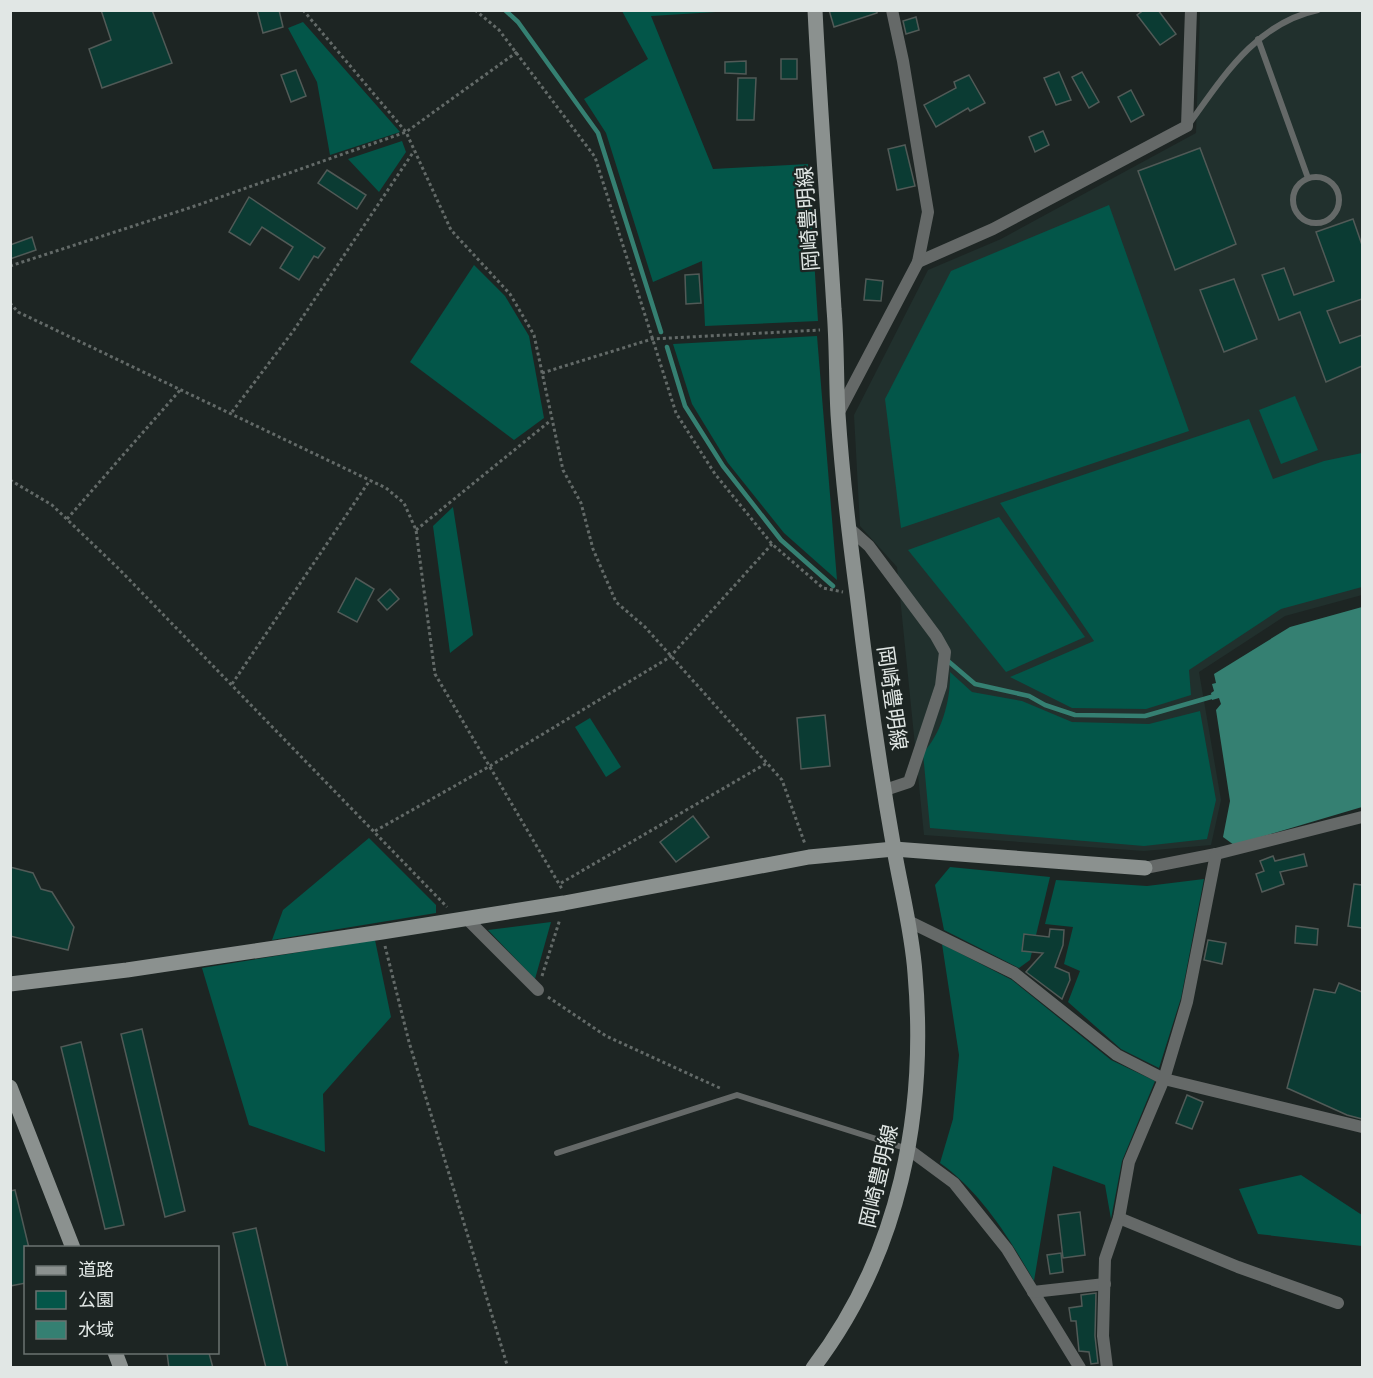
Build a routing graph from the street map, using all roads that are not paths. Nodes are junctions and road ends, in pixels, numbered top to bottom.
1 (815, 10) edge
2 (892, 10) edge
3 (1191, 10) edge
4 (1318, 10) edge
5 (1258, 39) junction
6 (1187, 126) junction
7 (1308, 178) junction
8 (918, 262) junction
9 (838, 414) junction
10 (850, 529) junction
11 (885, 790) junction
12 (1362, 817) edge
13 (894, 849) junction
14 (1216, 854) junction
15 (1145, 868) joint
16 (460, 919) junction
17 (908, 921) junction
18 (10, 984) edge
19 (538, 990) road end
20 (1164, 1079) junction
21 (10, 1087) edge
22 (1362, 1128) edge
23 (908, 1149) junction
24 (557, 1153) dead end
25 (1119, 1218) junction
26 (72, 1246) edge
27 (1105, 1284) junction
28 (1033, 1292) junction
29 (1338, 1304) dead end
30 (115, 1354) edge
31 (121, 1368) edge
32 (813, 1368) edge
33 (1080, 1368) edge
34 (1107, 1368) edge

1 - 9 main road, 岡崎豊明線
2 - 8 street
3 - 6 street
4 - 5 lane
5 - 6 lane
5 - 7 lane
6 - 8 street
7 - 7 lane
8 - 9 street
9 - 10 main road, 岡崎豊明線
10 - 11 main road, 岡崎豊明線
10 - 11 street
11 - 13 main road, 岡崎豊明線
12 - 14 street
13 - 15 main road
13 - 16 main road
13 - 17 main road, 岡崎豊明線
14 - 15 street
14 - 20 street
16 - 18 main road
16 - 19 street
17 - 20 street
17 - 23 main road, 岡崎豊明線
20 - 22 street
20 - 25 street
21 - 26 main road
23 - 24 lane
23 - 28 street
23 - 32 main road, 岡崎豊明線
25 - 27 street
25 - 29 street
27 - 28 street
27 - 34 street
28 - 33 street
30 - 31 main road

